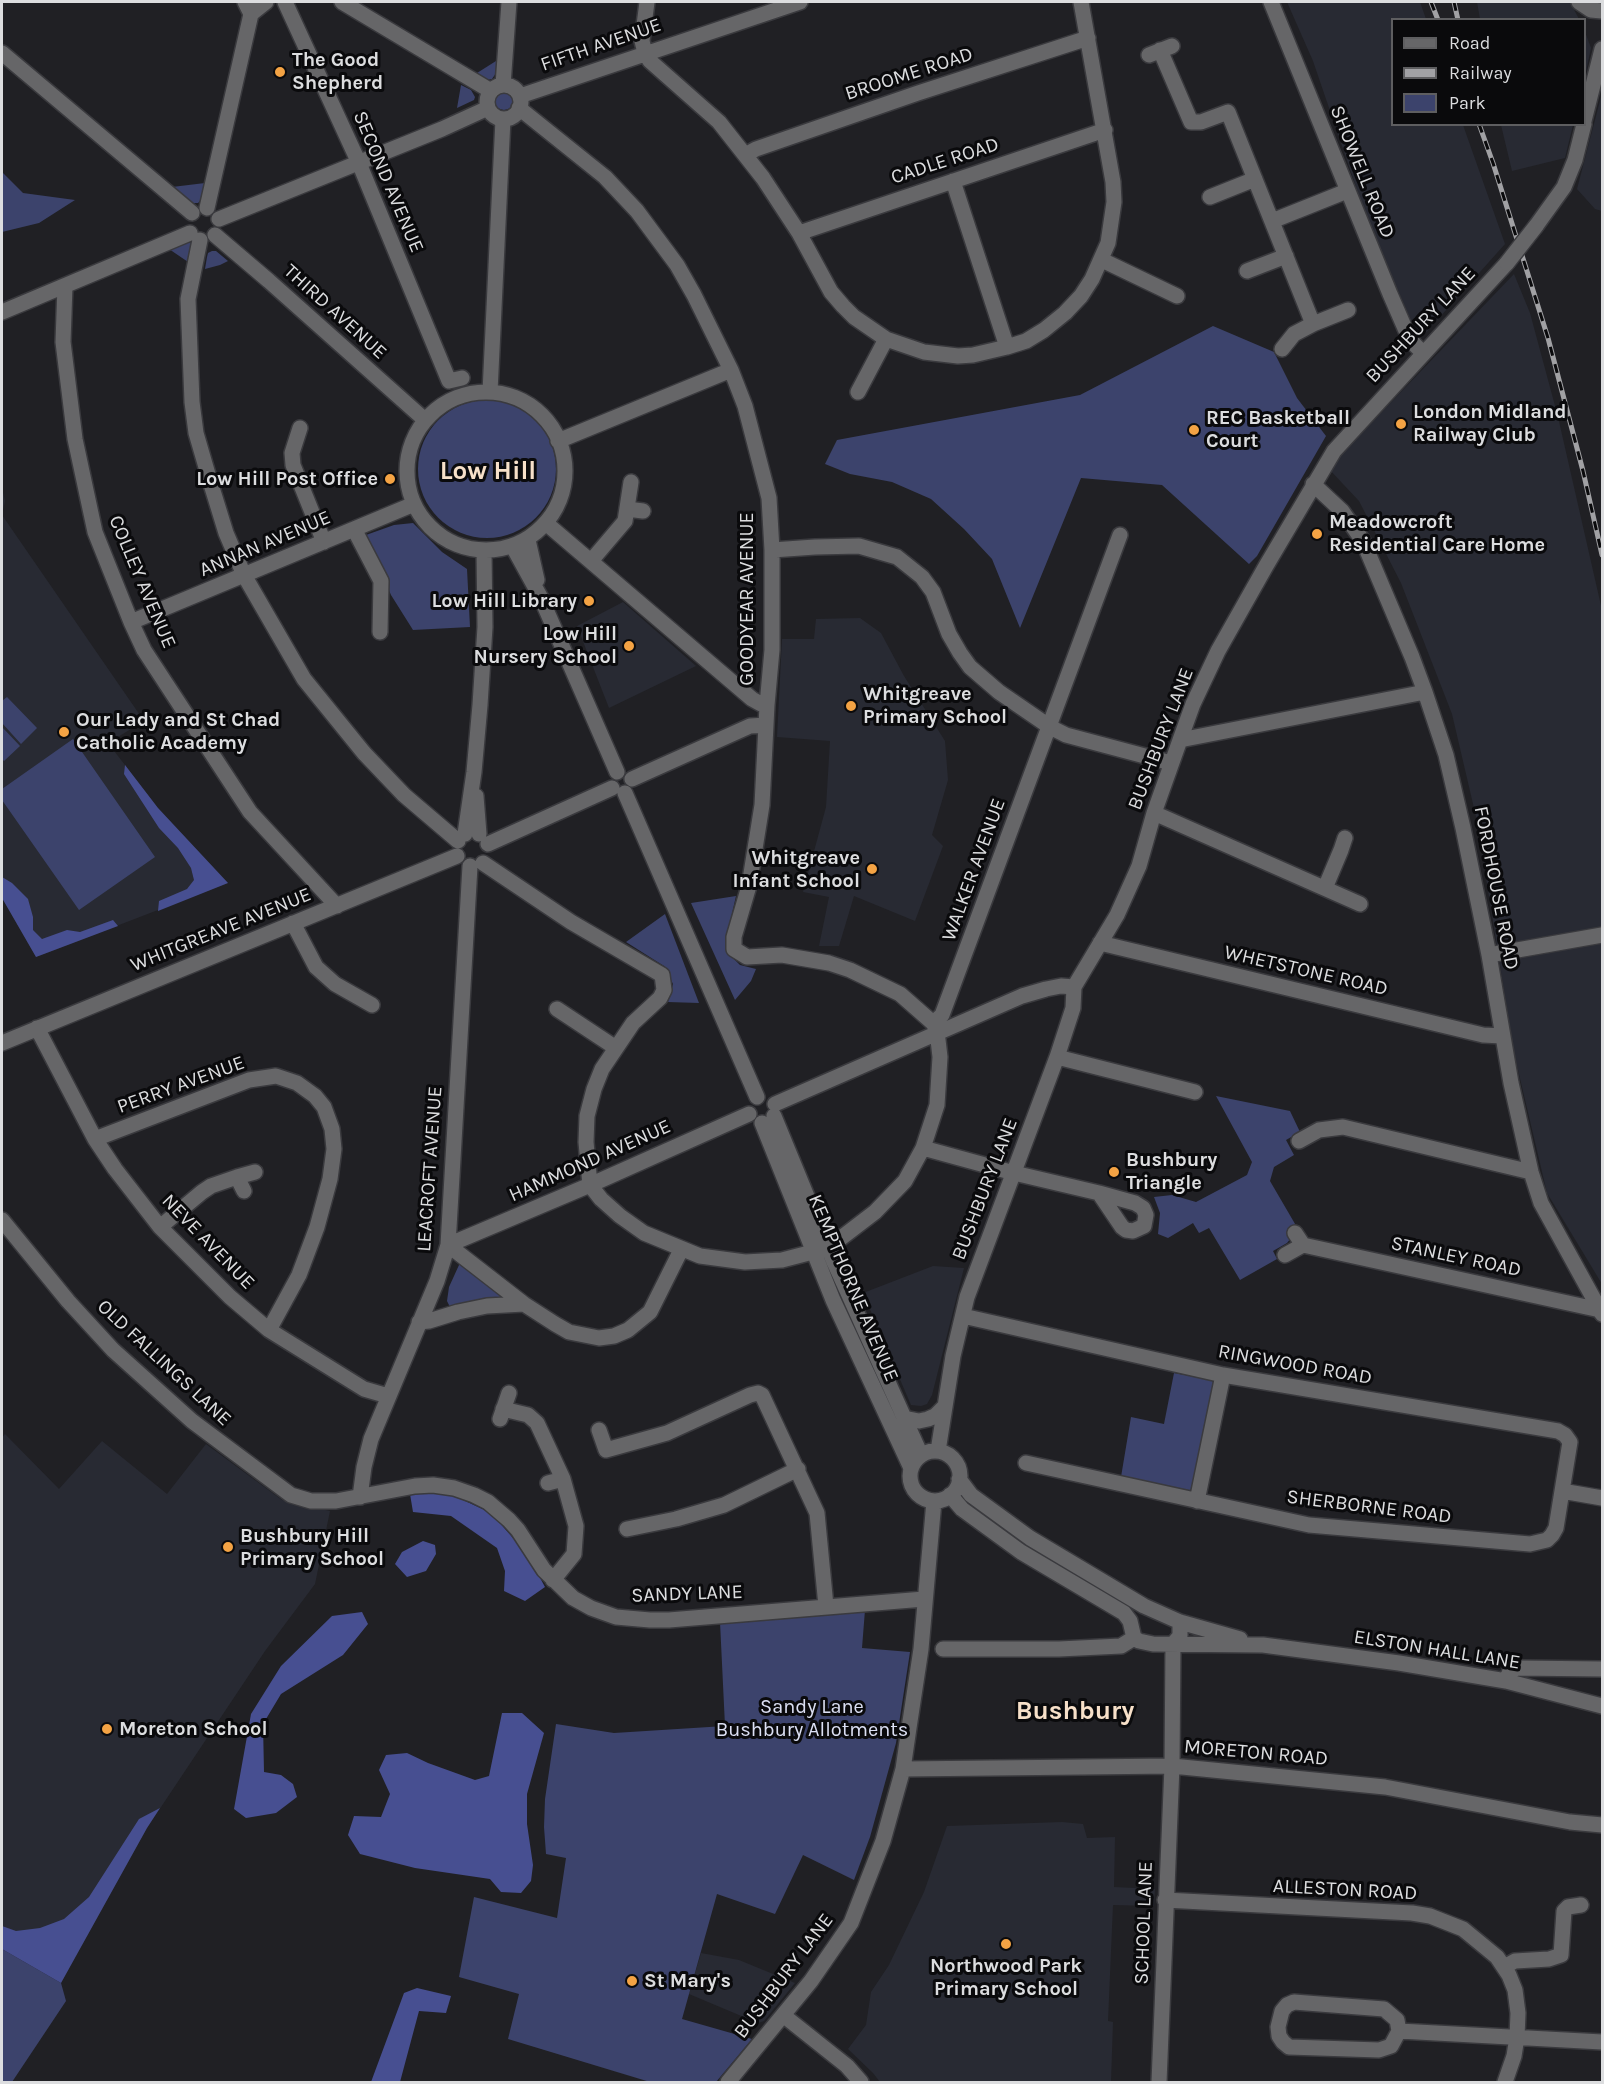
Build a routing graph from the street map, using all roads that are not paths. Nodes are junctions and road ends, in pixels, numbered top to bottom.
1 (266, 2) edge
2 (274, 2) edge
3 (279, 2) edge
4 (285, 2) edge
5 (342, 2) edge
6 (508, 2) edge
7 (647, 2) edge
8 (800, 2) edge
9 (1081, 2) edge
10 (1271, 2) edge
11 (1579, 2) edge
12 (248, 8) edge
13 (1602, 11) edge
14 (1088, 38) junction
15 (1602, 49) edge
16 (1160, 50) dead end
17 (2, 53) edge
18 (645, 53) junction
19 (497, 88) junction
20 (520, 102) junction
21 (488, 108) junction
22 (1586, 115) edge
23 (503, 118) junction
24 (1583, 126) edge
25 (1105, 130) junction
26 (745, 155) junction
27 (359, 163) junction
28 (1255, 179) junction
29 (953, 181) junction
30 (1347, 190) junction
31 (1210, 197) dead end
32 (200, 210) junction
33 (219, 219) junction
34 (1272, 220) junction
35 (799, 233) junction
36 (195, 236) junction
37 (215, 236) junction
38 (1286, 256) junction
39 (1102, 260) junction
40 (1247, 271) dead end
41 (65, 286) junction
42 (1177, 296) dead end
43 (1348, 310) dead end
44 (2, 312) edge
45 (1313, 324) junction
46 (886, 339) junction
47 (1007, 347) junction
48 (1281, 349) dead end
49 (1423, 353) junction
50 (731, 369) junction
51 (449, 382) dead end
52 (490, 392) junction
53 (858, 392) dead end
54 (425, 420) junction
55 (300, 428) dead end
56 (558, 441) junction
57 (631, 482) dead end
58 (1313, 484) junction
59 (414, 504) junction
60 (547, 524) junction
61 (354, 529) junction
62 (1120, 535) dead end
63 (528, 540) junction
64 (324, 542) junction
65 (513, 547) junction
66 (772, 550) junction
67 (484, 551) junction
68 (591, 561) junction
69 (244, 575) junction
70 (541, 598) junction
71 (131, 622) junction
72 (380, 632) dead end
73 (1425, 692) junction
74 (752, 699) junction
75 (767, 705) junction
76 (758, 726) junction
77 (1050, 727) junction
78 (1180, 740) junction
79 (1172, 763) junction
80 (623, 787) junction
81 (1154, 813) junction
82 (1345, 838) dead end
83 (469, 842) junction
84 (476, 865) junction
85 (1325, 888) junction
86 (1360, 904) dead end
87 (337, 906) junction
88 (293, 923) junction
89 (1602, 935) edge
90 (1100, 944) junction
91 (1489, 955) junction
92 (1074, 987) junction
93 (372, 1005) dead end
94 (557, 1009) dead end
95 (935, 1027) junction
96 (37, 1028) junction
97 (1502, 1036) junction
98 (2, 1043) edge
99 (616, 1048) junction
100 (1057, 1057) junction
101 (1195, 1092) dead end
102 (757, 1096) junction
103 (749, 1114) junction
104 (770, 1114) junction
105 (1305, 1132) dead end
106 (95, 1139) junction
107 (923, 1148) junction
108 (255, 1172) dead end
109 (1531, 1172) junction
110 (1014, 1173) junction
111 (237, 1177) junction
112 (590, 1185) junction
113 (244, 1191) dead end
114 (1099, 1193) dead end
115 (2, 1220) edge
116 (159, 1227) junction
117 (448, 1245) junction
118 (681, 1250) junction
119 (821, 1250) junction
120 (1285, 1255) dead end
121 (524, 1304) junction
122 (1601, 1312) edge
123 (963, 1316) junction
124 (419, 1322) junction
125 (269, 1330) junction
126 (1223, 1375) junction
127 (509, 1392) dead end
128 (388, 1396) junction
129 (944, 1407) junction
130 (904, 1418) junction
131 (599, 1430) dead end
132 (938, 1451) junction
133 (921, 1455) junction
134 (1026, 1463) dead end
135 (911, 1468) junction
136 (798, 1469) junction
137 (959, 1479) junction
138 (1562, 1491) junction
139 (950, 1495) junction
140 (360, 1497) junction
141 (1602, 1498) edge
142 (934, 1501) junction
143 (1197, 1501) junction
144 (627, 1529) dead end
145 (553, 1580) junction
146 (924, 1599) junction
147 (826, 1606) junction
148 (1144, 1606) junction
149 (1130, 1621) junction
150 (1180, 1622) junction
151 (1134, 1638) junction
152 (1173, 1644) junction
153 (1263, 1645) junction
154 (943, 1649) dead end
155 (1602, 1670) edge
156 (1506, 1681) junction
157 (1602, 1706) edge
158 (1172, 1766) junction
159 (903, 1769) junction
160 (1602, 1825) edge
161 (1165, 1900) junction
162 (1581, 1905) dead end
163 (1504, 1967) junction
164 (783, 2015) junction
165 (1399, 2031) junction
166 (1517, 2037) junction
167 (1602, 2042) edge
168 (728, 2082) edge
169 (861, 2082) edge
170 (1159, 2082) edge
171 (1505, 2082) edge

1 - 12 street
2 - 3 street
4 - 27 street, SECOND AVENUE
5 - 19 street
6 - 19 street
7 - 18 street
8 - 18 street, FIFTH AVENUE
9 - 14 street
10 - 30 street, SHOWELL ROAD
11 - 13 street
12 - 32 street
14 - 25 street
14 - 26 street, BROOME ROAD
15 - 22 street, BUSHBURY LANE
16 - 28 street
17 - 32 street
18 - 20 street, FIFTH AVENUE
18 - 26 street
19 - 20 street
19 - 21 street
20 - 23 street
20 - 50 street, GOODYEAR AVENUE
21 - 23 street
21 - 27 street
23 - 52 street
24 - 49 street, BUSHBURY LANE, bridge
25 - 29 street, CADLE ROAD
25 - 39 street
26 - 35 street
27 - 33 street
27 - 51 street, SECOND AVENUE
28 - 31 street
28 - 34 street
29 - 35 street, CADLE ROAD
29 - 47 street
30 - 34 street
30 - 49 street, SHOWELL ROAD
32 - 33 street
32 - 36 street
33 - 37 street
34 - 38 street
35 - 46 street
36 - 37 street
36 - 41 street
36 - 69 street
37 - 54 street, THIRD AVENUE
38 - 40 street
38 - 45 street
39 - 42 street
39 - 47 street
41 - 44 street
41 - 71 street, COLLEY AVENUE
43 - 45 street
45 - 48 street
46 - 47 street
46 - 53 street
49 - 58 street, BUSHBURY LANE
50 - 56 street
50 - 66 street, GOODYEAR AVENUE
52 - 54 street
52 - 56 street
54 - 59 street
55 - 64 street
56 - 60 street
57 - 68 street
58 - 73 street, FORDHOUSE ROAD
58 - 78 street, BUSHBURY LANE
59 - 61 street, ANNAN AVENUE
59 - 67 street
60 - 63 street
60 - 68 street
61 - 64 street, ANNAN AVENUE
61 - 72 street
62 - 77 street, WALKER AVENUE
63 - 65 street
63 - 70 street
64 - 69 street, ANNAN AVENUE
65 - 67 street
65 - 70 street
66 - 75 street, GOODYEAR AVENUE
66 - 77 street
67 - 83 street
68 - 74 street
69 - 71 street, ANNAN AVENUE
69 - 83 street
70 - 80 street
71 - 87 street, COLLEY AVENUE
73 - 78 street
73 - 91 street, FORDHOUSE ROAD
74 - 75 street
74 - 76 street
75 - 76 street, GOODYEAR AVENUE
76 - 80 street, WHITGREAVE AVENUE
76 - 95 street, GOODYEAR AVENUE
77 - 79 street
77 - 95 street, WALKER AVENUE
78 - 79 street, BUSHBURY LANE
79 - 81 street, BUSHBURY LANE
80 - 83 street, WHITGREAVE AVENUE
80 - 102 street
81 - 85 street
81 - 90 street, BUSHBURY LANE
82 - 85 street
83 - 84 street
83 - 84 street, LEACROFT AVENUE
83 - 87 street, WHITGREAVE AVENUE
84 - 99 street
84 - 117 street, LEACROFT AVENUE
85 - 86 street
87 - 88 street, WHITGREAVE AVENUE
88 - 93 street
88 - 96 street, WHITGREAVE AVENUE
89 - 91 street
90 - 92 street, BUSHBURY LANE
90 - 97 street, WHETSTONE ROAD
91 - 97 street, FORDHOUSE ROAD
92 - 95 street
92 - 100 street, BUSHBURY LANE
94 - 99 street
95 - 104 street
95 - 107 street
96 - 98 street, WHITGREAVE AVENUE
96 - 106 street, NEVE AVENUE
97 - 109 street, FORDHOUSE ROAD
99 - 112 street
100 - 101 street
100 - 110 street, BUSHBURY LANE
102 - 103 street
102 - 104 street
103 - 104 street
103 - 112 street, HAMMOND AVENUE
104 - 119 street, KEMPTHORNE AVENUE
105 - 109 street
106 - 116 street, NEVE AVENUE
106 - 125 street, PERRY AVENUE
107 - 110 street
107 - 119 street
108 - 111 street
109 - 122 street, FORDHOUSE ROAD
110 - 114 street
110 - 123 street, BUSHBURY LANE
111 - 113 street
111 - 116 street
112 - 117 street, HAMMOND AVENUE
112 - 118 street
115 - 140 street, OLD FALLINGS LANE
116 - 125 street, NEVE AVENUE
117 - 121 street
117 - 124 street, LEACROFT AVENUE
118 - 119 street
118 - 121 street
119 - 130 street, KEMPTHORNE AVENUE
119 - 135 street, KEMPTHORNE AVENUE
120 - 122 street, STANLEY ROAD
121 - 124 street
123 - 126 street, RINGWOOD ROAD
123 - 129 street, BUSHBURY LANE
124 - 128 street, LEACROFT AVENUE
125 - 128 street, NEVE AVENUE
126 - 138 street, RINGWOOD ROAD
126 - 143 street
127 - 145 street
128 - 140 street, LEACROFT AVENUE
129 - 130 street
129 - 132 street, BUSHBURY LANE
130 - 133 street, KEMPTHORNE AVENUE
131 - 136 street
132 - 133 street
132 - 137 street
133 - 135 street
134 - 143 street, SHERBORNE ROAD
135 - 142 street
136 - 144 street
136 - 147 street
137 - 139 street
137 - 148 street, ELSTON HALL LANE
138 - 141 street
138 - 143 street, SHERBORNE ROAD
139 - 142 street
139 - 149 street
140 - 145 street, SANDY LANE
142 - 146 street, BUSHBURY LANE
145 - 147 street, SANDY LANE
146 - 147 street, SANDY LANE
146 - 159 street, BUSHBURY LANE
148 - 149 street
148 - 150 street, ELSTON HALL LANE
149 - 151 street
150 - 152 street, SCHOOL LANE
150 - 153 street, ELSTON HALL LANE
151 - 152 street, ELSTON HALL LANE
151 - 154 street, ELSTON HALL LANE
152 - 153 street, ELSTON HALL LANE
152 - 158 street, SCHOOL LANE
153 - 156 street, ELSTON HALL LANE
155 - 156 street
156 - 157 street, ELSTON HALL LANE
158 - 159 street, MORETON ROAD
158 - 160 street, MORETON ROAD
158 - 161 street, SCHOOL LANE
159 - 164 street, BUSHBURY LANE
161 - 163 street, ALLESTON ROAD
161 - 170 street, SCHOOL LANE
162 - 163 street
163 - 166 street, ALLESTON ROAD
164 - 168 street, BUSHBURY LANE
164 - 169 street
165 - 165 street
165 - 166 street
166 - 167 street
166 - 171 street, ALLESTON ROAD

